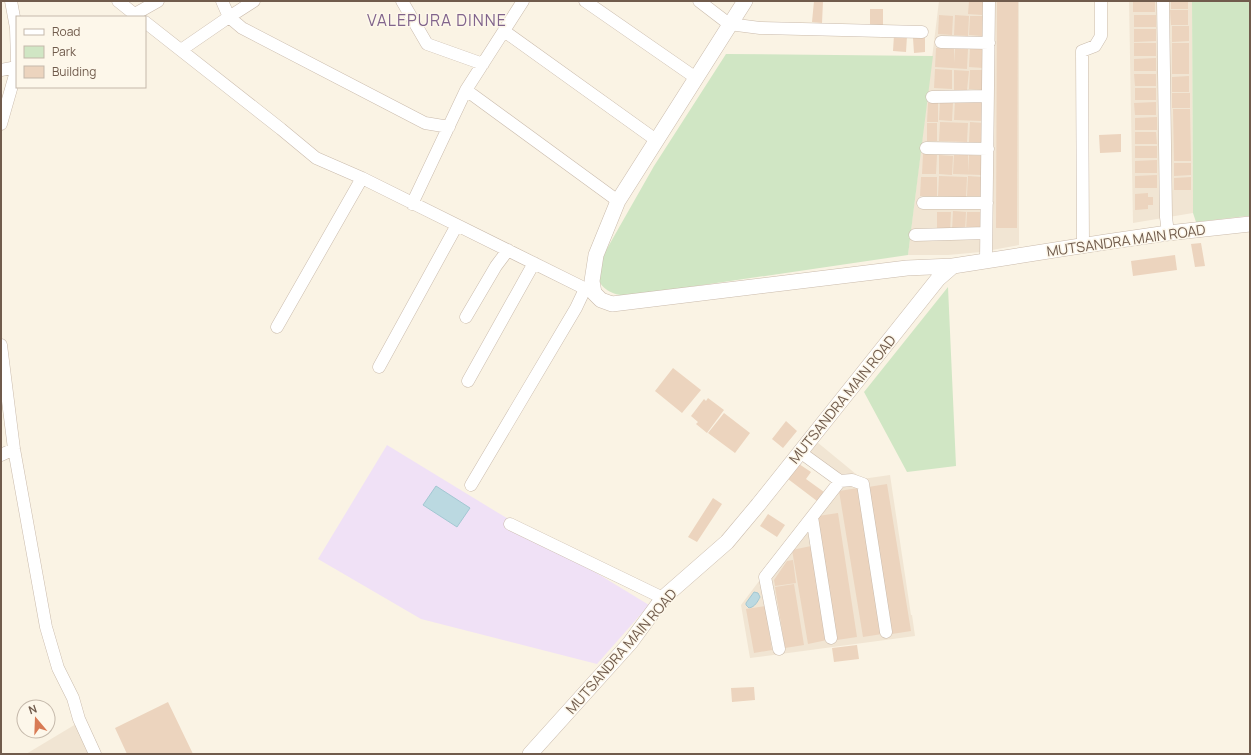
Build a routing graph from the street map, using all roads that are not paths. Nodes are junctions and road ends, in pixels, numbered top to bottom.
1 (11, 1) edge
2 (118, 1) edge
3 (158, 1) edge
4 (222, 1) edge
5 (254, 1) edge
6 (402, 1) edge
7 (523, 1) edge
8 (585, 1) edge
9 (699, 1) edge
10 (745, 1) edge
11 (989, 1) edge
12 (1101, 1) edge
13 (1163, 1) edge
14 (137, 16) edge
15 (229, 17) junction
16 (146, 23) edge
17 (729, 24) junction
18 (16, 28) edge
19 (504, 31) junction
20 (922, 32) dead end
21 (941, 42) dead end
22 (989, 43) junction
23 (181, 50) junction
24 (483, 64) junction
25 (16, 67) edge
26 (1, 70) edge
27 (16, 71) edge
28 (696, 78) junction
29 (466, 90) junction
30 (988, 96) junction
31 (932, 97) dead end
32 (1, 124) edge
33 (448, 127) junction
34 (656, 140) junction
35 (926, 148) dead end
36 (988, 149) junction
37 (362, 178) junction
38 (618, 202) junction
39 (923, 203) dead end
40 (412, 204) junction
41 (987, 204) junction
42 (1250, 224) edge
43 (457, 225) junction
44 (986, 233) junction
45 (1168, 233) junction
46 (915, 235) dead end
47 (1083, 246) junction
48 (508, 250) junction
49 (986, 261) junction
50 (534, 263) junction
51 (953, 266) junction
52 (589, 291) junction
53 (466, 317) dead end
54 (277, 327) dead end
55 (1, 345) edge
56 (379, 367) dead end
57 (468, 381) dead end
58 (14, 449) junction
59 (800, 452) junction
60 (1, 454) edge
61 (840, 481) junction
62 (471, 485) dead end
63 (812, 517) junction
64 (510, 524) dead end
65 (663, 598) junction
66 (886, 632) dead end
67 (831, 638) dead end
68 (779, 649) dead end
69 (95, 754) edge
70 (530, 754) edge

1 - 18 street
2 - 14 street
3 - 14 street
4 - 15 street
5 - 15 street
6 - 24 street
7 - 19 street
8 - 28 street
9 - 17 street
10 - 17 street
11 - 22 street
12 - 47 street
13 - 45 street
15 - 23 street
15 - 33 street
16 - 23 street
17 - 20 street
17 - 28 street
19 - 24 street
19 - 34 street
21 - 22 street
22 - 30 street
23 - 37 street
24 - 29 street
25 - 26 street
27 - 32 street
28 - 34 street
29 - 33 street
29 - 38 street
30 - 31 street
30 - 36 street
33 - 40 street
34 - 38 street
35 - 36 street
36 - 41 street
37 - 40 street
37 - 54 street
38 - 52 street
39 - 41 street
40 - 43 street
41 - 44 street
42 - 45 street, MUTSANDRA MAIN ROAD
43 - 48 street
43 - 56 street
44 - 46 street
44 - 49 street
45 - 47 street, MUTSANDRA MAIN ROAD
47 - 49 street, MUTSANDRA MAIN ROAD
48 - 50 street
48 - 53 street
49 - 51 street, MUTSANDRA MAIN ROAD
50 - 52 street
50 - 57 street
51 - 52 street
51 - 59 street, MUTSANDRA MAIN ROAD
52 - 62 street
55 - 58 street
58 - 60 street
58 - 69 street
59 - 61 street
59 - 65 street, MUTSANDRA MAIN ROAD
61 - 63 street
61 - 66 street
63 - 67 street
63 - 68 street
64 - 65 street
65 - 70 street, MUTSANDRA MAIN ROAD

